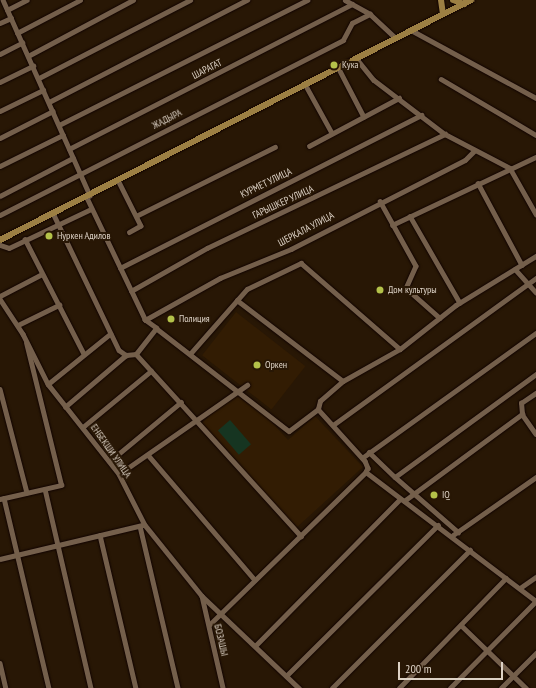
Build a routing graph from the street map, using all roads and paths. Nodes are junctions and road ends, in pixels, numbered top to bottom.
1 (3, 0) edge
2 (27, 0) edge
3 (80, 0) edge
4 (133, 0) edge
5 (190, 0) edge
6 (247, 0) edge
7 (307, 0) edge
8 (345, 0) edge
9 (441, 0) edge
10 (453, 0) edge
11 (471, 0) edge
12 (352, 4) junction
13 (464, 4) junction
14 (7, 10) junction
15 (370, 14) junction
16 (443, 14) junction
17 (11, 18) junction
18 (0, 23) edge
19 (411, 30) junction
20 (17, 33) junction
21 (396, 38) junction
22 (22, 42) junction
23 (0, 54) edge
24 (28, 56) junction
25 (356, 58) junction
26 (32, 66) junction
27 (338, 67) junction
28 (39, 78) junction
29 (441, 79) dead end
30 (0, 82) edge
31 (305, 84) junction
32 (44, 90) junction
33 (399, 98) junction
34 (536, 98) edge
35 (49, 102) junction
36 (0, 111) edge
37 (53, 111) junction
38 (422, 115) junction
39 (364, 117) junction
40 (59, 125) junction
41 (332, 133) junction
42 (445, 134) junction
43 (63, 135) junction
44 (536, 135) edge
45 (0, 138) edge
46 (309, 146) dead end
47 (275, 147) dead end
48 (69, 149) junction
49 (474, 152) junction
50 (536, 157) edge
51 (73, 158) junction
52 (0, 166) edge
53 (510, 168) junction
54 (80, 173) junction
55 (118, 180) junction
56 (478, 183) junction
57 (0, 196) edge
58 (88, 196) junction
59 (380, 201) junction
60 (92, 209) junction
61 (53, 213) junction
62 (536, 214) edge
63 (0, 215) edge
64 (136, 216) junction
65 (410, 216) junction
66 (58, 225) junction
67 (392, 225) junction
68 (130, 232) dead end
69 (25, 239) junction
70 (0, 240) edge
71 (0, 245) edge
72 (536, 256) edge
73 (522, 265) junction
74 (120, 268) junction
75 (516, 269) junction
76 (42, 274) junction
77 (536, 278) edge
78 (528, 284) junction
79 (131, 291) junction
80 (536, 292) edge
81 (0, 296) edge
82 (0, 300) edge
83 (237, 300) junction
84 (460, 303) junction
85 (59, 305) junction
86 (440, 318) junction
87 (145, 320) junction
88 (18, 325) junction
89 (156, 328) junction
90 (536, 333) edge
91 (23, 334) junction
92 (110, 334) junction
93 (400, 349) junction
94 (84, 354) junction
95 (136, 354) junction
96 (190, 354) junction
97 (126, 355) junction
98 (151, 371) junction
99 (536, 374) edge
100 (343, 381) junction
101 (48, 384) junction
102 (247, 386) dead end
103 (0, 389) edge
104 (239, 392) junction
105 (536, 393) edge
106 (181, 402) junction
107 (65, 407) junction
108 (318, 410) junction
109 (522, 414) junction
110 (199, 421) junction
111 (333, 425) junction
112 (84, 427) junction
113 (536, 434) edge
114 (369, 452) junction
115 (148, 456) junction
116 (362, 458) junction
117 (110, 462) junction
118 (367, 470) junction
119 (119, 474) junction
120 (395, 477) junction
121 (536, 477) edge
122 (45, 489) junction
123 (27, 493) junction
124 (412, 493) junction
125 (2, 499) edge
126 (402, 500) junction
127 (143, 525) junction
128 (438, 525) junction
129 (458, 532) junction
130 (100, 535) junction
131 (453, 535) junction
132 (301, 536) junction
133 (58, 545) junction
134 (470, 550) junction
135 (17, 555) junction
136 (0, 559) edge
137 (536, 577) edge
138 (506, 578) junction
139 (255, 580) junction
140 (520, 588) junction
141 (202, 596) junction
142 (536, 601) edge
143 (220, 613) junction
144 (461, 624) junction
145 (209, 625) junction
146 (255, 646) junction
147 (487, 650) junction
148 (536, 653) edge
149 (0, 663) edge
150 (286, 676) junction
151 (514, 676) junction
152 (6, 688) edge
153 (48, 688) edge
154 (91, 688) edge
155 (136, 688) edge
156 (178, 688) edge
157 (223, 688) edge
158 (299, 688) edge
159 (332, 688) edge
160 (399, 688) edge
161 (450, 688) edge
162 (501, 688) edge
163 (526, 688) edge

1 - 14 street
2 - 14 street
3 - 20 street
4 - 24 street
5 - 28 street
6 - 35 street
7 - 40 street
8 - 12 street
9 - 16 main road
10 - 13 main road
11 - 13 main road
12 - 15 street
12 - 48 street, ШАРАГАТ
13 - 16 main road
14 - 17 street
15 - 21 street
15 - 54 street, ЖАДЫРА
16 - 19 main road
17 - 18 street
17 - 20 street
19 - 21 main road
19 - 34 street
20 - 22 street
21 - 25 main road
22 - 23 street
22 - 24 street
24 - 26 street
25 - 27 main road
25 - 33 street
26 - 28 street
26 - 30 street
27 - 31 main road
27 - 39 street
28 - 32 street
29 - 44 street
31 - 41 street
31 - 55 main road
32 - 35 street
32 - 36 street
33 - 38 street
33 - 39 street
35 - 37 street
37 - 40 street
37 - 45 street
38 - 42 street
38 - 74 street, КУРМЕТ УЛИЦА
39 - 41 street
40 - 43 street
41 - 46 street
42 - 49 street
42 - 79 street, ГАРЫШКЕР УЛИЦА
43 - 48 street
43 - 52 street
47 - 64 street
48 - 51 street
49 - 53 street
49 - 59 street, ШЕРКАЛА УЛИЦА
50 - 53 street
51 - 54 street
51 - 57 street
53 - 56 street
53 - 62 street
54 - 58 street
54 - 63 street, ЖАДЫРА
55 - 58 main road
55 - 64 street
56 - 65 street
56 - 73 street
58 - 60 street
58 - 61 main road
59 - 67 street
59 - 87 street, ШЕРКАЛА УЛИЦА
60 - 66 street
60 - 74 street
61 - 66 street
61 - 70 main road
64 - 68 street
65 - 67 street
65 - 84 street
66 - 69 street
66 - 92 street
67 - 86 street
69 - 71 street
69 - 76 street
72 - 73 street
73 - 75 street
74 - 79 street
75 - 78 street
75 - 84 street
76 - 81 street
76 - 85 street
77 - 78 street
78 - 80 street
78 - 111 street
79 - 87 street
82 - 88 street, ЕНБЕКШИ УЛИЦА
83 - 93 street
83 - 96 street
83 - 100 street
84 - 86 street
85 - 88 street
85 - 94 street
86 - 93 street
87 - 89 street
88 - 91 street, ЕНБЕКШИ УЛИЦА
89 - 95 street
89 - 96 street
90 - 114 street
91 - 101 street, ЕНБЕКШИ УЛИЦА
91 - 122 street, ЕНБЕКШИ УЛИЦА
92 - 94 street
92 - 97 street
93 - 100 street
94 - 101 street
95 - 97 street
95 - 98 street
96 - 104 street
97 - 107 street
98 - 106 street
98 - 112 street
99 - 120 street
100 - 108 street
101 - 107 street, ЕНБЕКШИ УЛИЦА
102 - 104 street
103 - 123 street
104 - 108 street
104 - 110 street
105 - 109 street
106 - 110 street
106 - 117 street
107 - 112 street, ЕНБЕКШИ УЛИЦА
108 - 111 street
109 - 113 street
109 - 124 street
110 - 115 street
110 - 132 street
111 - 116 street
112 - 117 street, ЕНБЕКШИ УЛИЦА
114 - 116 street
114 - 120 street
115 - 119 street
115 - 139 street
116 - 118 street
117 - 119 street, ЕНБЕКШИ УЛИЦА
118 - 126 street
118 - 132 street
119 - 127 street, ЕНБЕКШИ УЛИЦА
120 - 124 street
121 - 129 street
122 - 123 street
122 - 133 street
123 - 125 street
124 - 126 street
124 - 129 street
125 - 135 street
126 - 128 street
126 - 146 street
127 - 130 street
127 - 141 street, ЕНБЕКШИ УЛИЦА
127 - 156 street
128 - 131 street
128 - 150 street
129 - 131 street
130 - 133 street
130 - 155 street
131 - 134 street
132 - 139 street
133 - 135 street
133 - 154 street
134 - 138 street
134 - 159 street
135 - 136 street
135 - 153 street
137 - 140 street
138 - 140 street
138 - 144 street
139 - 143 street
140 - 142 street
141 - 143 street, ЕНБЕКШИ УЛИЦА
141 - 145 street, БОЗАШЫ
142 - 147 street
143 - 145 street
143 - 146 street, ЕНБЕКШИ УЛИЦА
144 - 147 street
144 - 160 street
145 - 157 street, БОЗАШЫ
146 - 150 street, ЕНБЕКШИ УЛИЦА
147 - 151 street
147 - 161 street
148 - 151 street
149 - 152 street
150 - 158 street, ЕНБЕКШИ УЛИЦА
151 - 162 street
151 - 163 street

